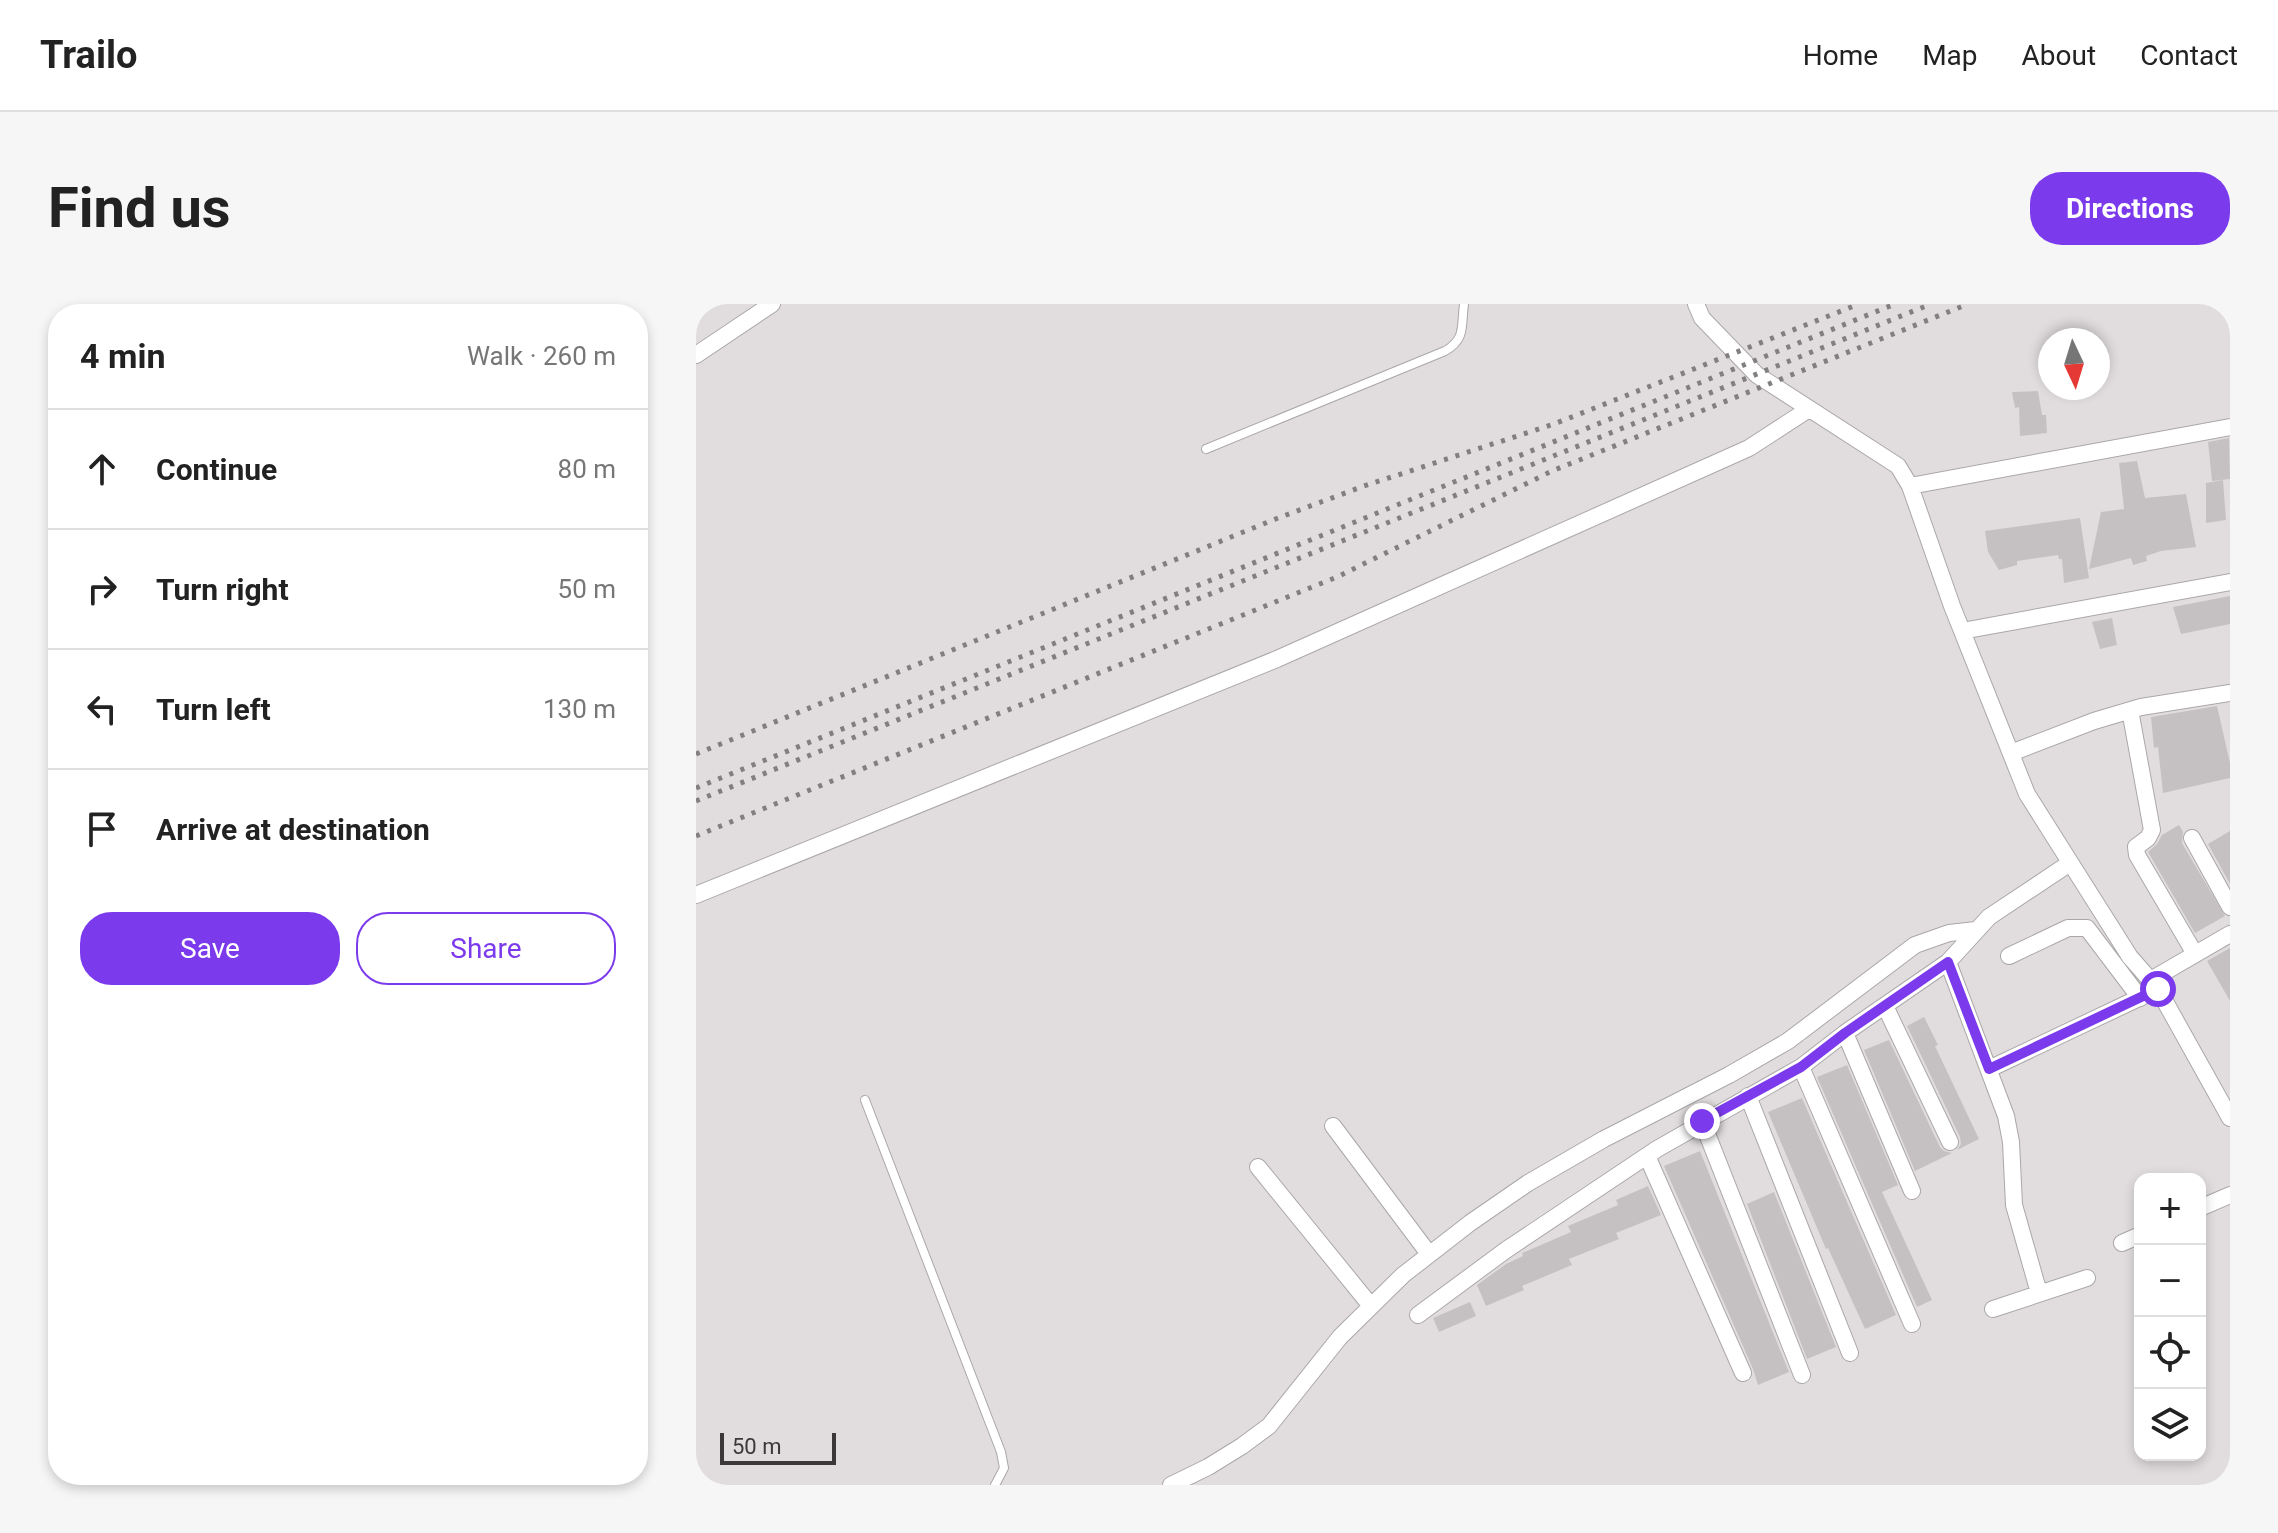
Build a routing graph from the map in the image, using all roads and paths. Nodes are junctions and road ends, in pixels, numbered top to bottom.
1 (772, 304) edge
2 (1464, 304) edge
3 (1696, 304) edge
4 (696, 355) edge
5 (1809, 409) junction
6 (2230, 427) edge
7 (1206, 449) dead end
8 (1910, 486) junction
9 (2230, 582) edge
10 (1962, 631) junction
11 (2230, 693) edge
12 (2130, 710) junction
13 (2011, 753) junction
14 (2192, 838) dead end
15 (2070, 863) junction
16 (696, 895) edge
17 (2230, 907) edge
18 (1976, 930) junction
19 (2230, 934) edge
20 (2195, 954) junction
21 (2009, 956) dead end
22 (1948, 962) junction
23 (2153, 985) junction
24 (2140, 998) junction
25 (1885, 1006) junction
26 (1845, 1033) junction
27 (1801, 1067) junction
28 (1989, 1069) junction
29 (1748, 1096) junction
30 (865, 1100) dead end
31 (2230, 1118) edge
32 (1702, 1121) junction
33 (1333, 1126) dead end
34 (1950, 1142) dead end
35 (1647, 1156) junction
36 (1258, 1167) dead end
37 (1912, 1191) dead end
38 (2230, 1195) edge
39 (2206, 1205) edge
40 (2134, 1238) edge
41 (2122, 1243) dead end
42 (1429, 1254) junction
43 (2087, 1278) dead end
44 (2039, 1293) junction
45 (1371, 1306) junction
46 (1993, 1309) dead end
47 (1418, 1315) dead end
48 (1912, 1324) dead end
49 (1850, 1353) dead end
50 (1743, 1373) dead end
51 (1802, 1375) dead end
52 (995, 1485) edge
53 (1171, 1485) edge

1 - 4 street
2 - 7 lane
3 - 5 street
5 - 8 street
5 - 16 street
6 - 8 street
8 - 10 street
9 - 10 street
10 - 13 street
11 - 12 street
12 - 13 street
12 - 20 street
13 - 15 street
14 - 17 street
15 - 18 street
15 - 23 street
18 - 22 street
18 - 42 street
19 - 20 street
20 - 23 street
21 - 24 street
22 - 25 street
22 - 28 street
23 - 24 street
23 - 31 street
24 - 28 street
25 - 26 street
25 - 34 street
26 - 27 street
26 - 37 street
27 - 29 street
27 - 48 street
28 - 44 street
29 - 32 street
29 - 49 street
30 - 52 lane
32 - 35 street
32 - 51 street
33 - 42 street
35 - 47 street
35 - 50 street
36 - 45 street
38 - 39 street
40 - 41 street
42 - 45 street
43 - 44 street
44 - 46 street
45 - 53 street

